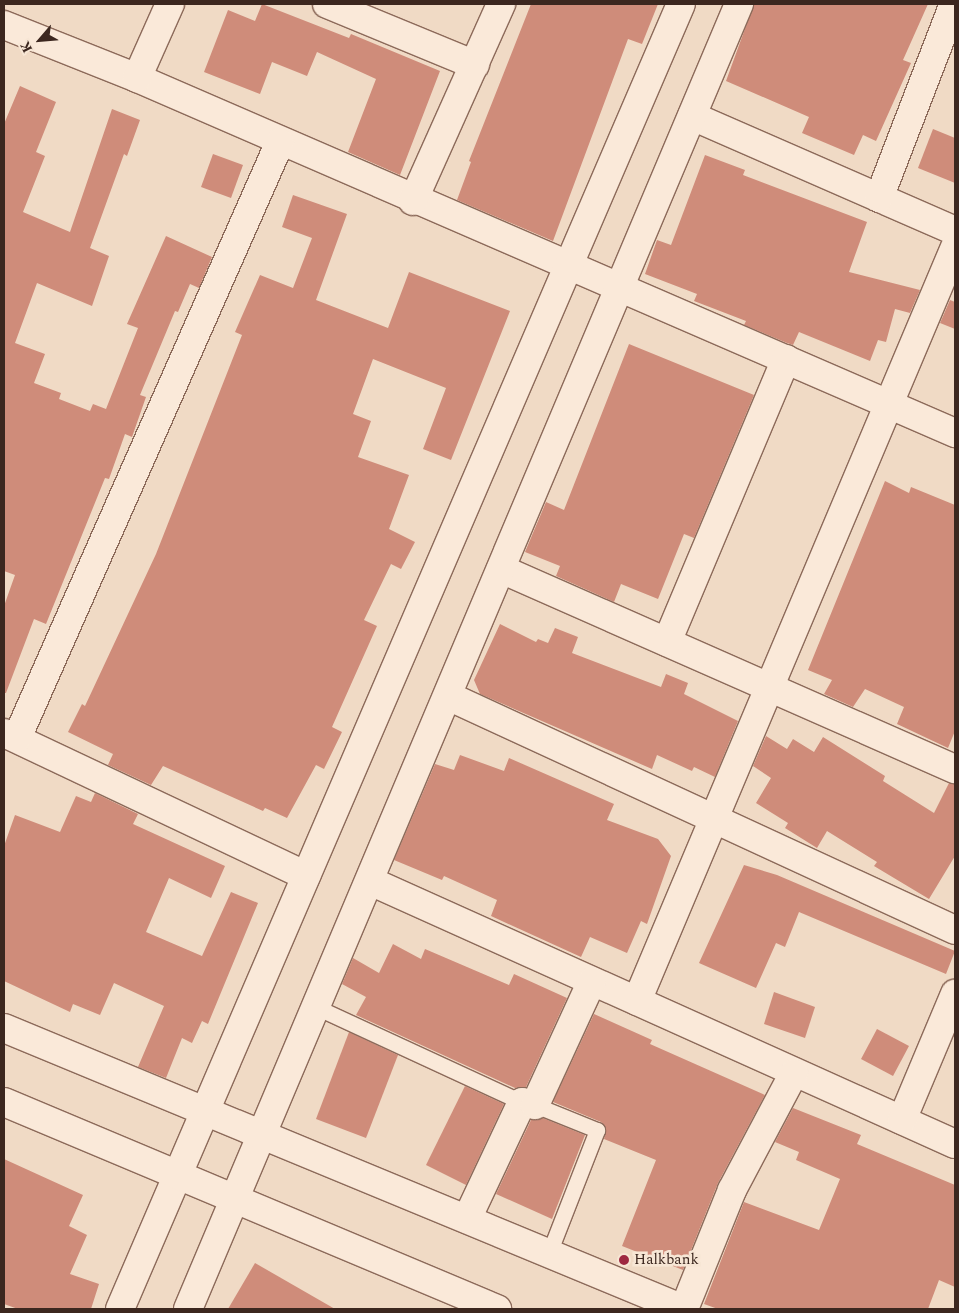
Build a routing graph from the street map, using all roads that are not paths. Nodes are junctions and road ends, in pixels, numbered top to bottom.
1 (9, 4) edge
2 (170, 4) edge
3 (327, 4) edge
4 (501, 4) edge
5 (681, 4) edge
6 (739, 4) edge
7 (954, 4) edge
8 (4, 17) edge
9 (4, 25) edge
10 (475, 65) junction
11 (137, 78) junction
12 (692, 116) junction
13 (280, 142) junction
14 (880, 198) junction
15 (413, 200) junction
16 (955, 231) edge
17 (955, 247) edge
18 (568, 267) junction
19 (619, 287) junction
20 (786, 359) junction
21 (889, 404) junction
22 (955, 432) edge
23 (501, 569) junction
24 (667, 642) junction
25 (770, 687) junction
26 (448, 696) junction
27 (11, 736) edge
28 (955, 768) edge
29 (714, 820) junction
30 (306, 876) junction
31 (370, 881) junction
32 (955, 930) edge
33 (592, 980) junction
34 (955, 994) edge
35 (637, 1002) junction
36 (316, 1007) junction
37 (4, 1028) edge
38 (794, 1073) junction
39 (4, 1102) edge
40 (528, 1103) junction
41 (205, 1110) junction
42 (902, 1120) junction
43 (264, 1134) junction
44 (955, 1144) edge
45 (179, 1175) junction
46 (237, 1198) junction
47 (467, 1219) junction
48 (549, 1253) junction
49 (120, 1309) edge
50 (188, 1309) edge
51 (496, 1309) edge
52 (683, 1309) edge

1 - 8 street
2 - 11 street
3 - 10 street
4 - 10 street
5 - 18 street
6 - 12 street
7 - 14 street
9 - 11 street
10 - 15 street
11 - 13 street
12 - 14 street
12 - 19 street
13 - 15 street
13 - 27 street
14 - 16 street
15 - 18 street
17 - 21 street
18 - 19 street
18 - 30 street
19 - 20 street
19 - 23 street
20 - 21 street
20 - 24 street
21 - 22 street
21 - 25 street
23 - 24 street
23 - 26 street
24 - 25 street
25 - 28 street
25 - 29 street
26 - 29 street
26 - 31 street
27 - 30 street
29 - 32 street
29 - 35 street
30 - 41 street
31 - 33 street
31 - 36 street
33 - 35 street
33 - 40 street
34 - 42 street
35 - 38 street
36 - 40 lane
36 - 43 street
37 - 41 street
38 - 42 street
38 - 52 street
39 - 45 street
40 - 47 street
40 - 48 lane
41 - 43 street
41 - 45 street
42 - 44 street
43 - 46 street
43 - 47 street
45 - 46 street
45 - 49 street
46 - 50 street
46 - 51 street
47 - 48 street
48 - 52 street

